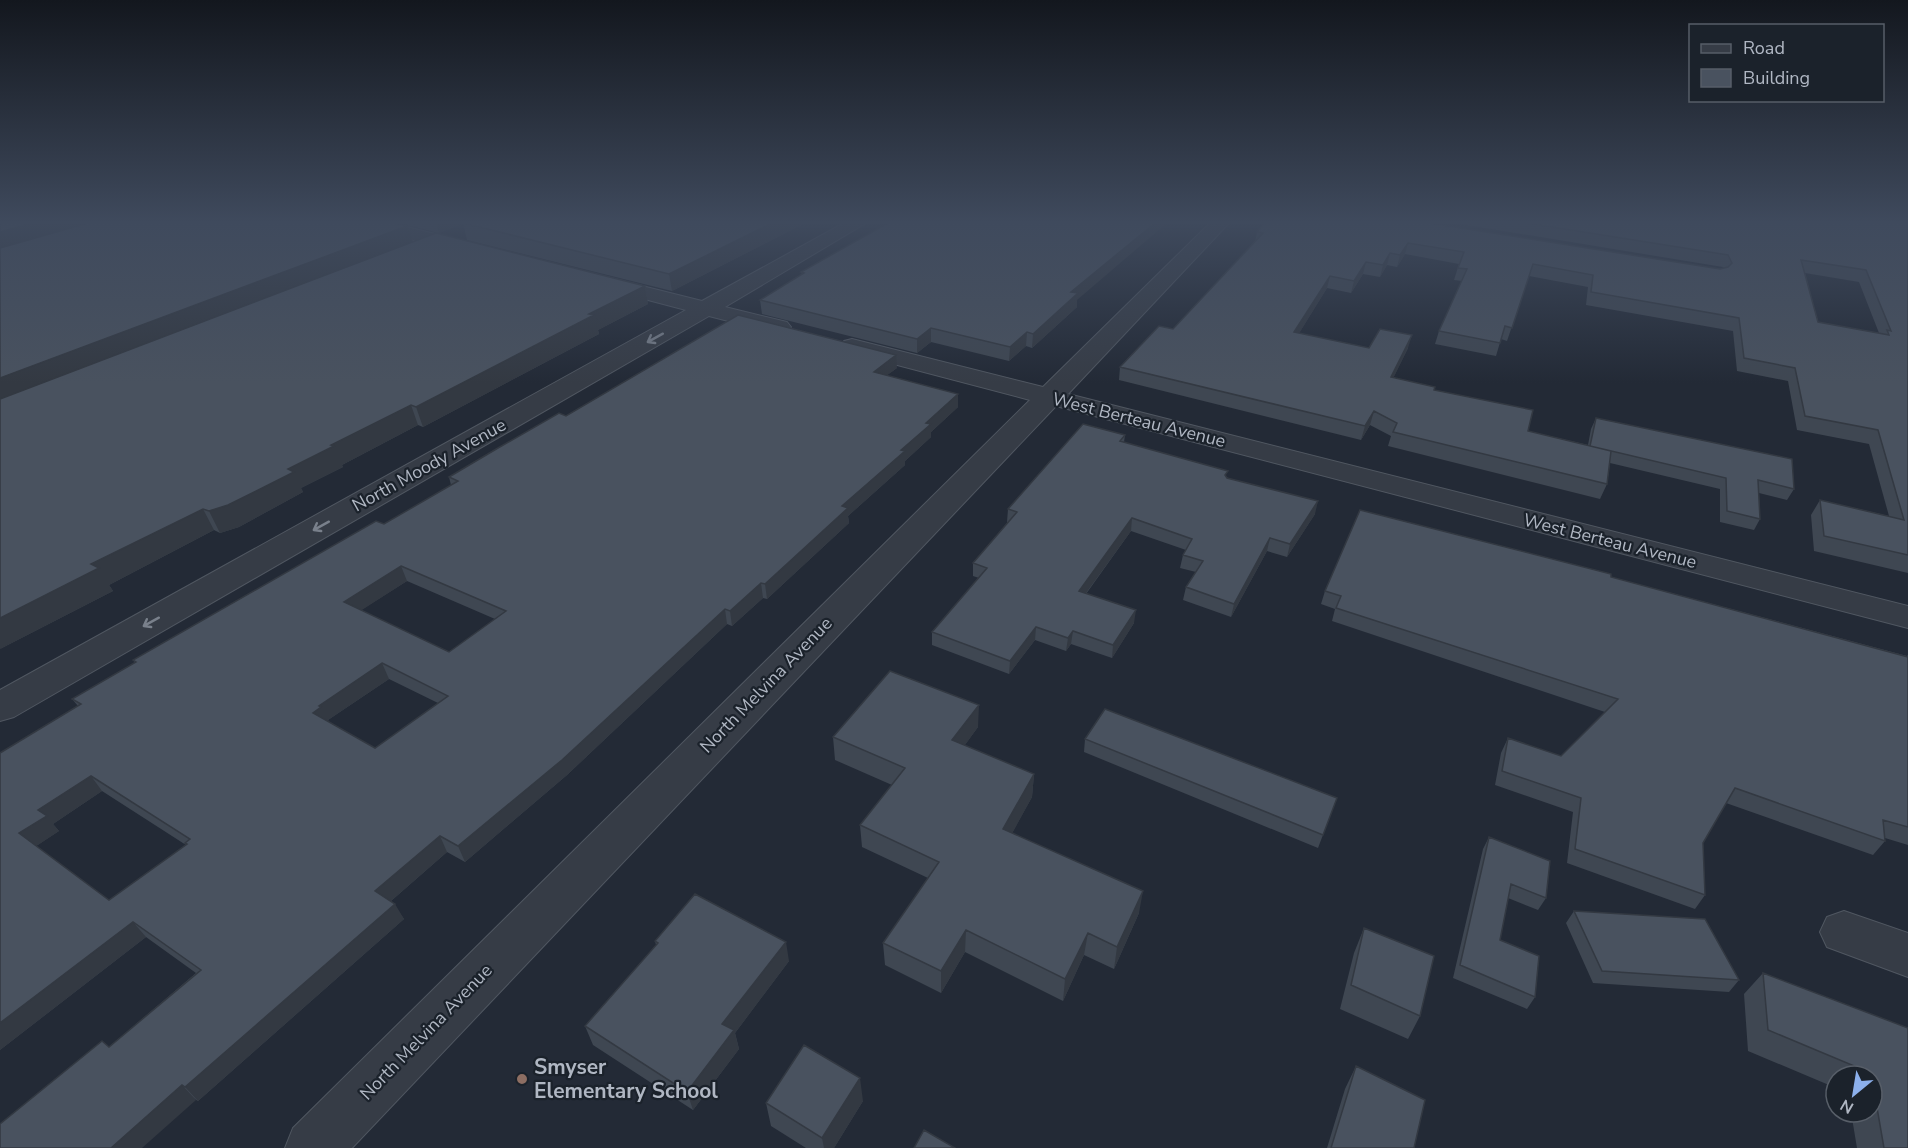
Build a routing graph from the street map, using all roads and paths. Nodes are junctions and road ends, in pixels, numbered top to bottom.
1 (763, 277) edge
2 (1167, 277) edge
3 (584, 278) edge
4 (706, 309) junction
5 (799, 333) edge
6 (833, 341) edge
7 (1049, 397) junction
8 (1908, 617) edge
9 (0, 707) edge
10 (1844, 932) dead end
11 (1908, 955) edge
12 (313, 1148) edge

1 - 4 street, North Moody Avenue
2 - 7 street, North Melvina Avenue
3 - 4 street
4 - 5 street
4 -> 9 street, North Moody Avenue
6 - 7 street, West Berteau Avenue
7 - 8 street, West Berteau Avenue
7 - 12 street, North Melvina Avenue
10 - 11 street

